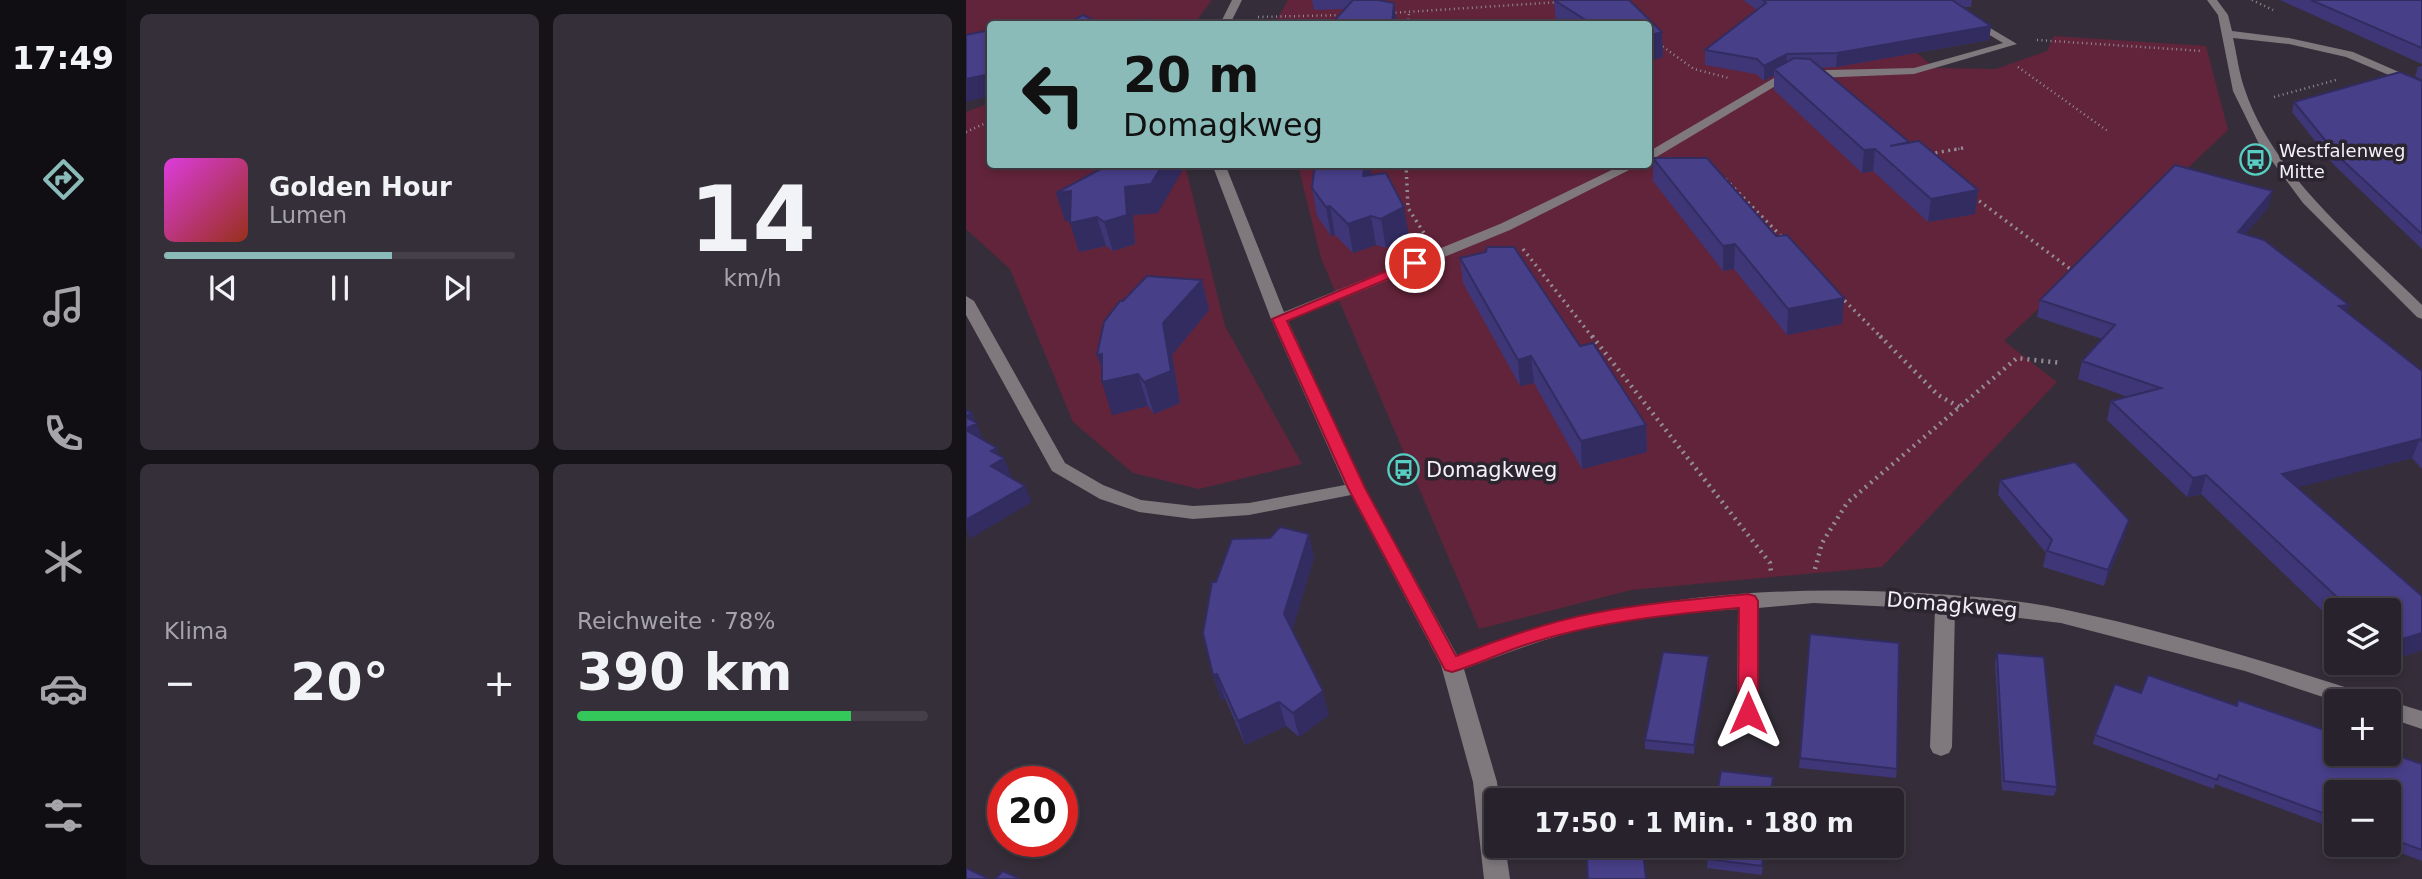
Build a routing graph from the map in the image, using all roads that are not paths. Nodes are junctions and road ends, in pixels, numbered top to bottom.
1 (1237, 0) edge
2 (2217, 0) edge
3 (1956, 11) edge
4 (1226, 21) edge
5 (2228, 34) junction
6 (2422, 86) edge
7 (1652, 156) edge
8 (1220, 168) edge
9 (1627, 168) edge
10 (966, 301) edge
11 (2422, 314) edge
12 (1279, 319) junction
13 (1356, 488) junction
14 (1748, 601) junction
15 (1945, 602) junction
16 (1452, 665) junction
17 (2325, 689) edge
18 (1748, 713) dead end
19 (2401, 714) edge
20 (2422, 720) edge
21 (1941, 747) dead end
22 (1497, 879) edge

1 - 4 street
2 - 5 street
3 - 7 street
5 - 6 street
5 - 11 street
8 - 12 street
9 - 12 street
10 - 13 street
12 - 13 street
13 - 16 street
14 - 15 street, Domagkweg
14 - 16 street, Domagkweg
14 - 18 street
15 - 17 street, Domagkweg
15 - 21 street
16 - 22 street
19 - 20 street

